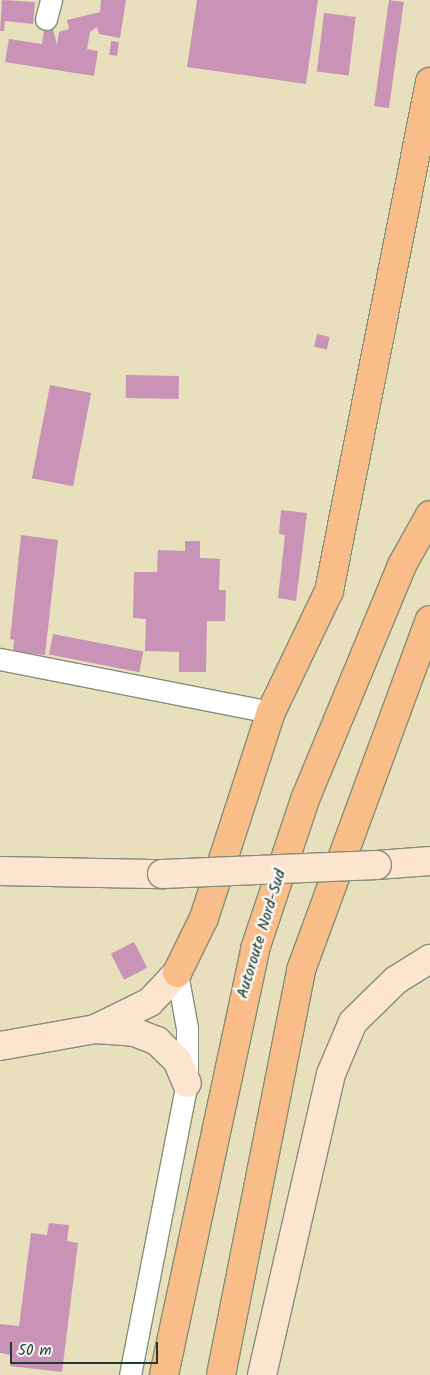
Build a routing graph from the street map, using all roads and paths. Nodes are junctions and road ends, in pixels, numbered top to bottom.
1 (430, 82) edge
2 (430, 515) edge
3 (430, 620) edge
4 (0, 659) edge
5 (272, 712) junction
6 (430, 861) edge
7 (0, 871) edge
8 (430, 959) edge
9 (177, 973) junction
10 (96, 1029) junction
11 (0, 1046) edge
12 (187, 1082) junction
13 (130, 1375) edge
14 (164, 1375) edge
15 (221, 1375) edge
16 (262, 1375) edge

1 - 5 main road
2 - 14 main road, Autoroute Nord-Sud
3 - 15 main road
4 - 5 street
5 - 9 main road
6 - 7 main road, bridge
8 - 16 main road
9 - 10 main road
9 - 12 street
10 - 11 main road
10 - 12 main road
12 - 13 street

